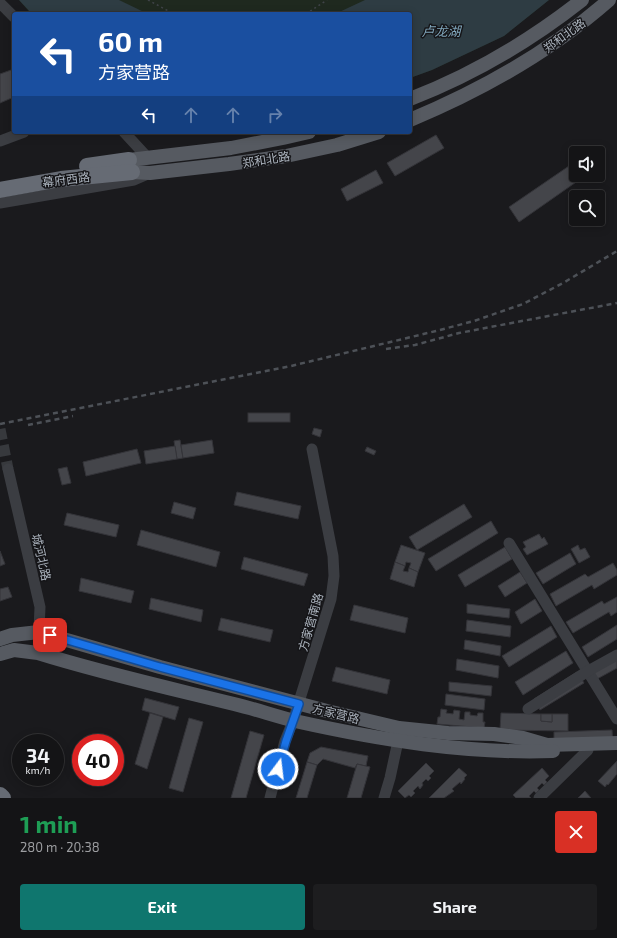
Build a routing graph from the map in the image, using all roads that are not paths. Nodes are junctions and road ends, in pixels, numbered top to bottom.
1 (582, 0) edge
2 (609, 0) edge
3 (0, 3) edge
4 (12, 15) edge
5 (412, 98) edge
6 (412, 119) edge
7 (19, 134) edge
8 (126, 134) edge
9 (300, 134) edge
10 (373, 134) edge
11 (0, 141) edge
12 (147, 157) junction
13 (130, 166) junction
14 (150, 173) junction
15 (0, 181) edge
16 (0, 190) edge
17 (0, 202) edge
18 (312, 449) dead end
19 (8, 469) tunnel mouth
20 (509, 543) dead end
21 (39, 632) junction
22 (0, 639) edge
23 (38, 653) junction
24 (0, 654) edge
25 (617, 655) edge
26 (588, 671) junction
27 (299, 704) junction
28 (528, 709) dead end
29 (617, 719) edge
30 (293, 721) junction
31 (398, 741) junction
32 (617, 743) edge
33 (617, 748) edge
34 (588, 750) junction
35 (0, 794) edge
36 (3, 798) edge
37 (270, 798) edge
38 (384, 798) edge
39 (539, 798) edge

1 - 5 main road, 郑和北路
2 - 6 main road, 郑和北路
3 - 4 street
7 - 11 street
8 - 12 street
9 - 12 main road, 郑和北路
10 - 14 main road, 郑和北路
12 - 13 main road, 郑和北路
13 - 14 main road, 郑和北路
13 - 15 highway, 幕府西路
13 - 16 highway, 幕府西路
14 - 17 street
18 - 27 street, 方家营南路
19 - 21 street, 城河北路
20 - 26 street
21 - 22 main road
21 - 23 street, 城河北路
21 - 27 main road, 方家营路
23 - 24 main road
23 - 30 main road, 方家营路
25 - 26 street
26 - 28 street
26 - 29 street
27 - 30 street, 方家营南路
27 - 32 main road, 方家营路
30 - 31 main road, 方家营路
30 - 37 street, 方家营南路
31 - 34 main road, 方家营路
31 - 38 street
33 - 34 main road, 方家营路
34 - 39 street
35 - 36 highway

